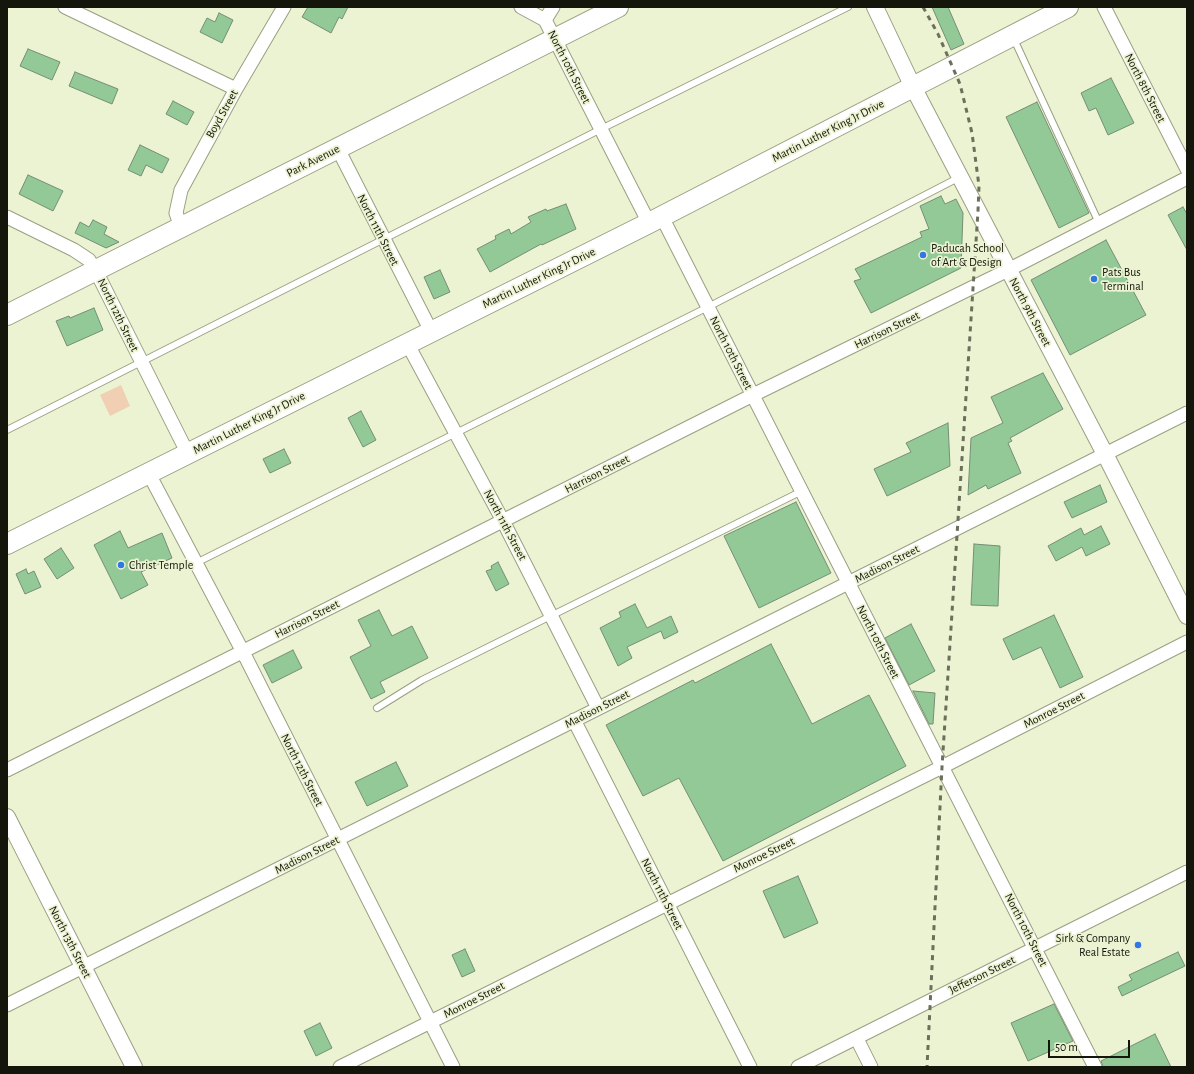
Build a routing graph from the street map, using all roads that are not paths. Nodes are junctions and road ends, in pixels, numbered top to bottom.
1 (65, 7) edge
2 (284, 7) edge
3 (521, 7) edge
4 (553, 7) edge
5 (618, 7) edge
6 (848, 7) edge
7 (875, 7) edge
8 (1068, 7) edge
9 (1104, 7) edge
10 (545, 20) junction
11 (1013, 36) junction
12 (555, 39) junction
13 (913, 87) junction
14 (236, 89) junction
15 (601, 129) junction
16 (338, 149) junction
17 (1187, 169) edge
18 (961, 176) junction
19 (1187, 178) edge
20 (7, 217) edge
21 (655, 220) junction
22 (1099, 223) junction
23 (181, 227) junction
24 (383, 240) junction
25 (1008, 270) junction
26 (96, 271) junction
27 (708, 307) junction
28 (7, 315) edge
29 (431, 332) junction
30 (408, 343) junction
31 (141, 363) junction
32 (753, 396) junction
33 (1187, 413) edge
34 (7, 430) edge
35 (456, 434) junction
36 (188, 454) junction
37 (1105, 454) junction
38 (149, 474) junction
39 (802, 491) junction
40 (503, 521) junction
41 (7, 544) edge
42 (196, 563) junction
43 (848, 583) junction
44 (551, 615) junction
45 (1187, 616) edge
46 (1187, 642) edge
47 (242, 652) junction
48 (378, 708) dead end
49 (598, 708) junction
50 (574, 720) junction
51 (942, 767) junction
52 (7, 770) edge
53 (7, 817) edge
54 (338, 839) junction
55 (1187, 872) edge
56 (667, 903) junction
57 (1035, 948) junction
58 (83, 967) junction
59 (7, 1005) edge
60 (430, 1022) junction
61 (857, 1039) junction
62 (134, 1067) edge
63 (340, 1067) edge
64 (453, 1067) edge
65 (750, 1067) edge
66 (798, 1067) edge
67 (871, 1067) edge
68 (1095, 1067) edge

1 - 14 street
2 - 14 street, Boyd Street
3 - 10 street, North 10th Street
4 - 10 street
5 - 12 main road, Park Avenue
6 - 15 lane
7 - 13 street, North 9th Street
8 - 11 main road, Martin Luther King Jr Drive
9 - 17 street, North 8th Street
10 - 12 street, North 10th Street
11 - 13 main road, Martin Luther King Jr Drive
11 - 22 lane
12 - 15 street, North 10th Street
12 - 16 main road, Park Avenue
13 - 18 street, North 9th Street
13 - 21 main road, Martin Luther King Jr Drive
14 - 23 street, Boyd Street
15 - 21 street, North 10th Street
15 - 24 lane
16 - 23 main road, Park Avenue
16 - 24 street, North 11th Street
18 - 25 street, North 9th Street
18 - 27 lane
19 - 22 street, Harrison Street
20 - 26 street, North 12th Street
21 - 27 street, North 10th Street
21 - 29 main road, Martin Luther King Jr Drive
22 - 25 street, Harrison Street
23 - 26 main road, Park Avenue
24 - 29 street, North 11th Street
24 - 31 lane
25 - 32 street, Harrison Street
25 - 37 street, North 9th Street
26 - 28 main road, Park Avenue
26 - 31 street, North 12th Street
27 - 32 street, North 10th Street
27 - 35 lane
29 - 30 main road, Martin Luther King Jr Drive
30 - 35 street, North 11th Street
30 - 36 main road, Martin Luther King Jr Drive
31 - 34 lane
31 - 36 street, North 12th Street
32 - 39 street, North 10th Street
32 - 40 street, Harrison Street
33 - 37 street, Madison Street
35 - 40 street, North 11th Street
35 - 42 lane
36 - 38 main road, Martin Luther King Jr Drive
37 - 43 street, Madison Street
37 - 45 street, North 9th Street
38 - 41 main road, Martin Luther King Jr Drive
38 - 42 street, North 12th Street
39 - 43 street, North 10th Street
39 - 44 lane
40 - 44 street, North 11th Street
40 - 47 street, Harrison Street
42 - 47 street, North 12th Street
43 - 49 street, Madison Street
43 - 51 street, North 10th Street
44 - 48 lane
44 - 49 street, North 11th Street
46 - 51 street, Monroe Street
47 - 52 street, Harrison Street
47 - 54 street, North 12th Street
49 - 50 street, Madison Street
50 - 54 street, Madison Street
50 - 56 street, North 11th Street
51 - 56 street, Monroe Street
51 - 57 street, North 10th Street
53 - 58 street, North 13th Street
54 - 58 street, Madison Street
54 - 60 street, North 12th Street
55 - 57 street, Jefferson Street
56 - 60 street, Monroe Street
56 - 65 street, North 11th Street
57 - 61 street, Jefferson Street
57 - 68 street, North 10th Street
58 - 59 street, Madison Street
58 - 62 street, North 13th Street
60 - 63 street, Monroe Street
60 - 64 street, North 12th Street
61 - 66 street, Jefferson Street
61 - 67 street

